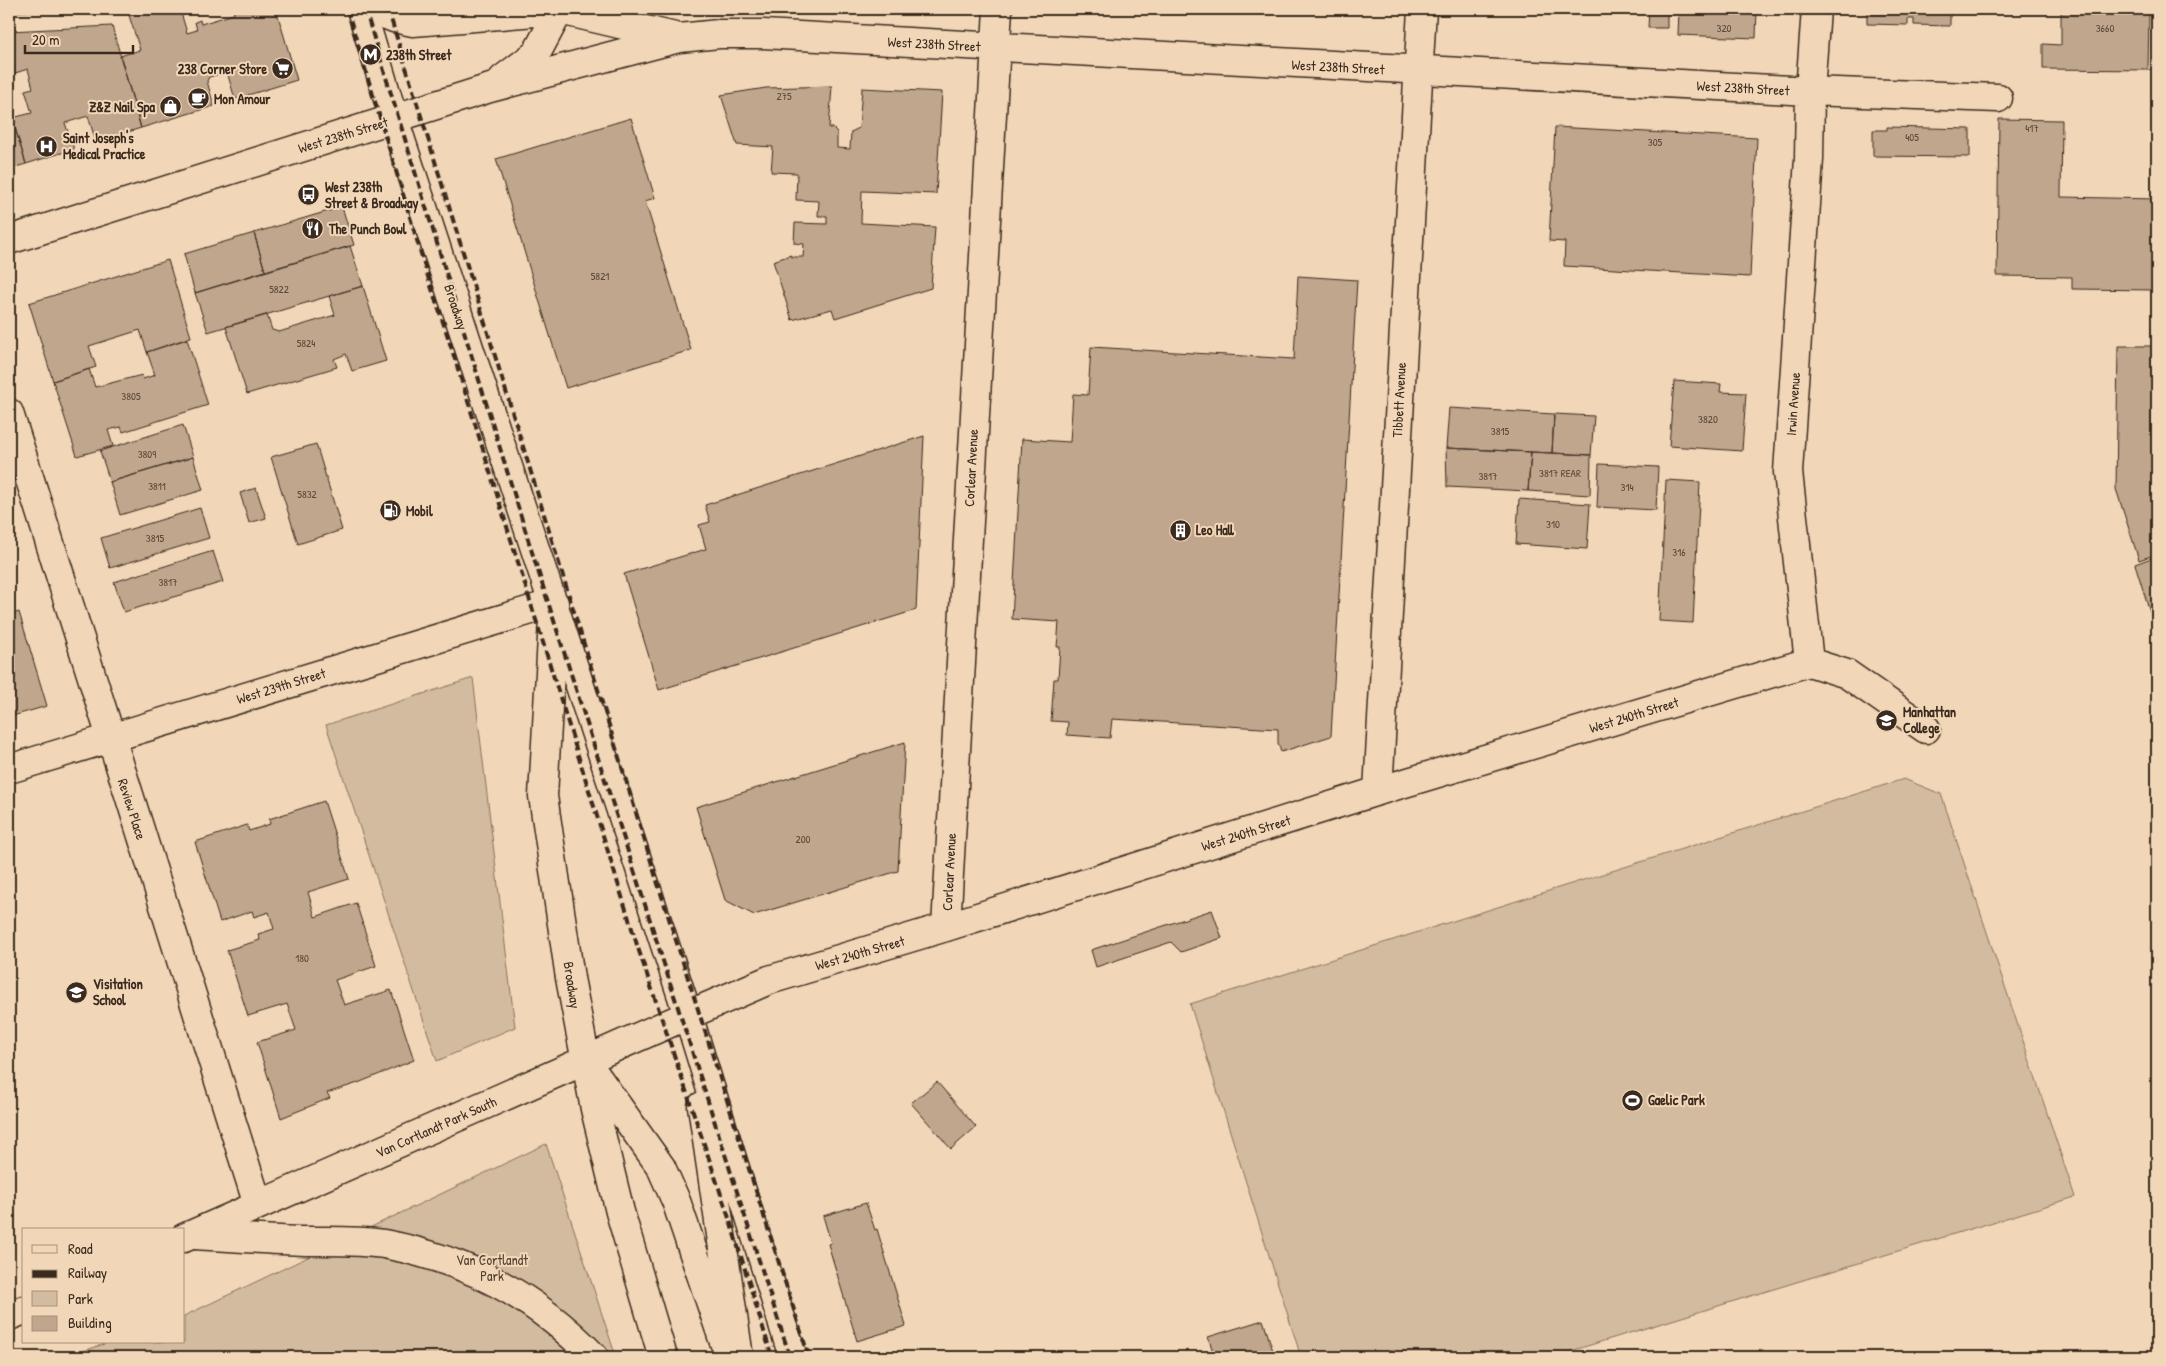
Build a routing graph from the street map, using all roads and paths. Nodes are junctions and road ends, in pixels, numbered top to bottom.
1 (361, 9) edge
2 (371, 9) edge
3 (560, 9) edge
4 (998, 9) edge
5 (1422, 9) edge
6 (1816, 9) edge
7 (679, 38) junction
8 (996, 47) junction
9 (1418, 71) junction
10 (490, 88) junction
11 (1810, 91) junction
12 (1998, 98) dead end
13 (394, 119) junction
14 (9, 240) edge
15 (9, 413) edge
16 (554, 603) junction
17 (1809, 662) junction
18 (1926, 729) dead end
19 (110, 738) junction
20 (9, 769) edge
21 (1378, 791) junction
22 (946, 927) junction
23 (688, 1015) junction
24 (586, 1061) junction
25 (258, 1205) junction
26 (187, 1236) edge
27 (22, 1311) edge
28 (9, 1316) edge
29 (594, 1357) edge
30 (664, 1357) edge
31 (730, 1357) edge
32 (739, 1357) edge
33 (793, 1357) edge

1 - 13 street, Broadway
2 - 3 street, West 238th Street
3 - 7 street, West 238th Street
3 - 10 street
4 - 8 street, Corlear Avenue
5 - 9 street, Tibbett Avenue
6 - 11 street, Irwin Avenue
7 - 8 street, West 238th Street
7 - 10 street, West 238th Street
8 - 9 street, West 238th Street
8 - 22 street, Corlear Avenue
9 - 11 street, West 238th Street
9 - 21 street, Tibbett Avenue
10 - 13 street, West 238th Street
11 - 12 street, West 238th Street
11 - 17 street, Irwin Avenue
13 - 14 street, West 238th Street
13 - 16 street, Broadway
15 - 19 street, Review Place
16 - 19 street, West 239th Street
16 - 23 street, Broadway
16 - 24 street, Broadway
17 - 18 street
17 - 21 street, West 240th Street
19 - 20 street, West 239th Street
19 - 25 street, Review Place
21 - 22 street, West 240th Street
22 - 23 street, West 240th Street
23 - 24 street, Van Cortlandt Park South
23 - 32 street, Broadway
23 - 33 street, Broadway
24 - 25 street, Van Cortlandt Park South
24 - 30 street, Broadway
24 - 31 street
25 - 26 street, Van Cortlandt Park South
26 - 29 street
27 - 28 street

